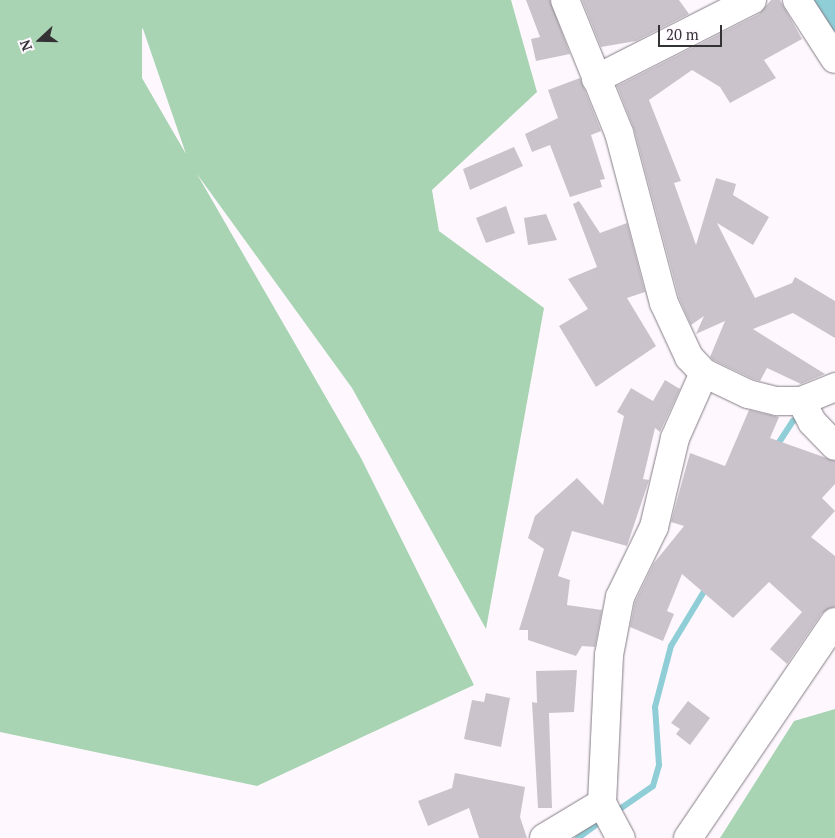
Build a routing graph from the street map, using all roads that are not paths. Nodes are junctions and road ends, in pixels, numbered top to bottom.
1 (565, 0) edge
2 (752, 0) edge
3 (798, 0) edge
4 (835, 59) edge
5 (596, 79) junction
6 (704, 373) junction
7 (835, 387) edge
8 (801, 401) junction
9 (835, 446) edge
10 (835, 622) edge
11 (602, 803) junction
12 (544, 838) edge
13 (621, 838) edge
14 (688, 838) edge

1 - 5 street
2 - 5 street
3 - 4 street
5 - 6 street
6 - 8 street
6 - 11 street
7 - 8 street
8 - 9 street
10 - 14 street
11 - 12 street
11 - 13 street

